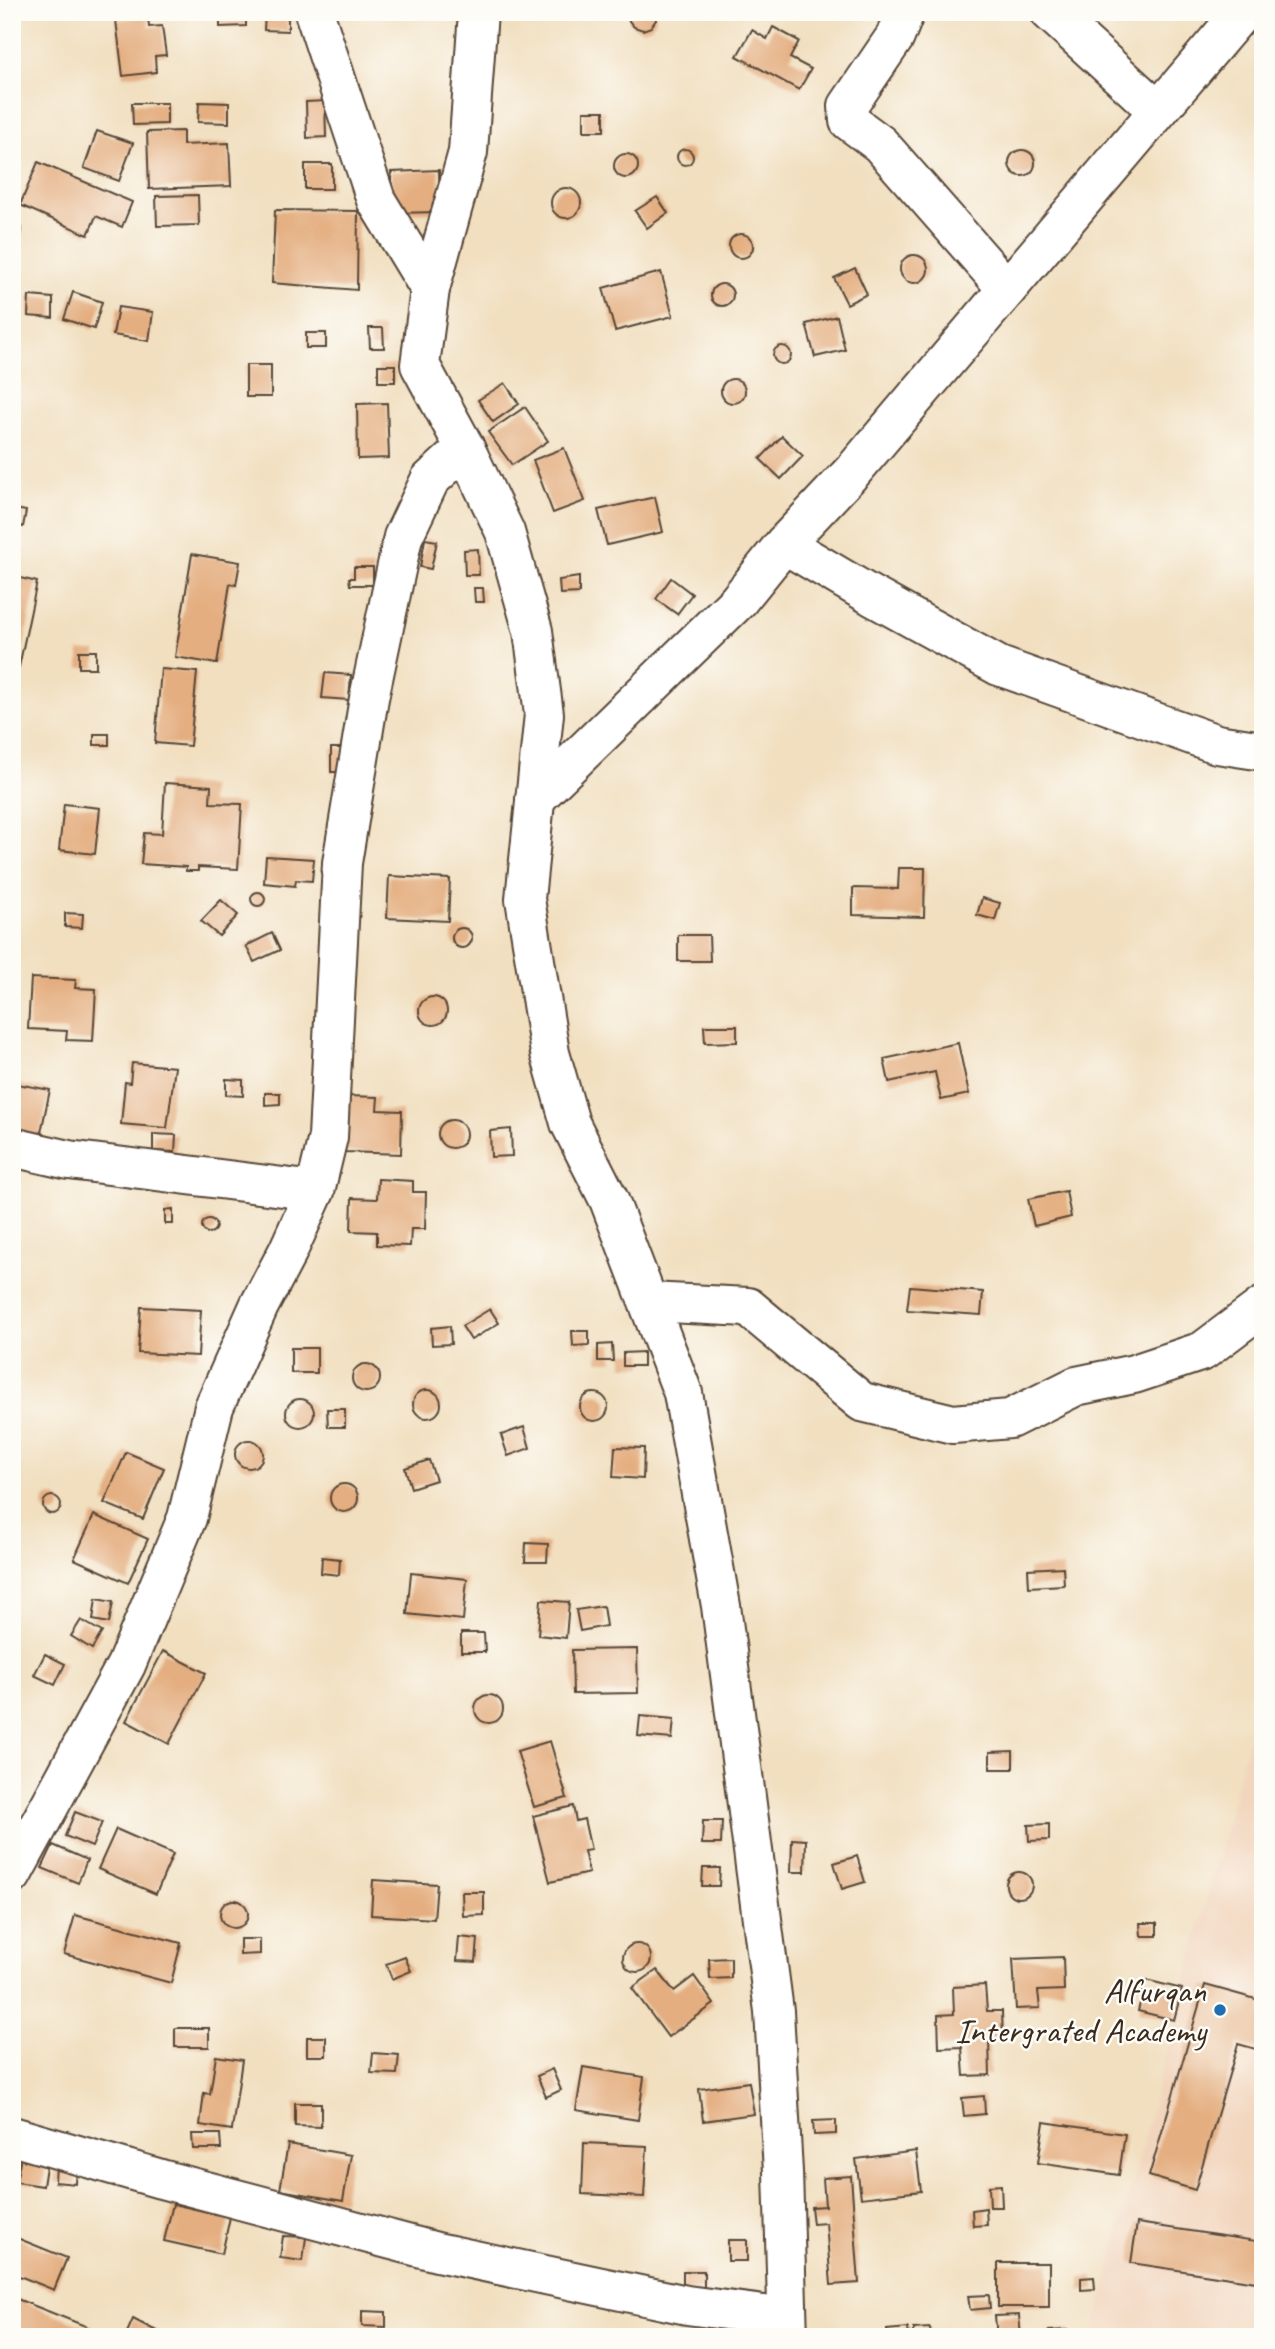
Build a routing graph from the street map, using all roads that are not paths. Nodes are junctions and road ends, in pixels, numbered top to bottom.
1 (314, 12) edge
2 (478, 12) edge
3 (905, 12) edge
4 (1050, 12) edge
5 (1242, 12) edge
6 (1157, 110) junction
7 (430, 289) junction
8 (1007, 289) junction
9 (465, 448) junction
10 (784, 544) junction
11 (1263, 751) edge
12 (535, 799) junction
13 (12, 1147) edge
14 (315, 1191) junction
15 (649, 1302) junction
16 (1263, 1306) edge
17 (12, 1875) edge
18 (12, 2136) edge
19 (787, 2327) edge

1 - 7 street
2 - 7 street
3 - 8 street
4 - 6 street
5 - 6 street
6 - 8 street
7 - 9 street
8 - 10 street
9 - 12 street
9 - 14 street
10 - 11 street
10 - 12 street
12 - 15 street
13 - 14 street
14 - 17 street
15 - 16 street
15 - 19 street
18 - 19 street

